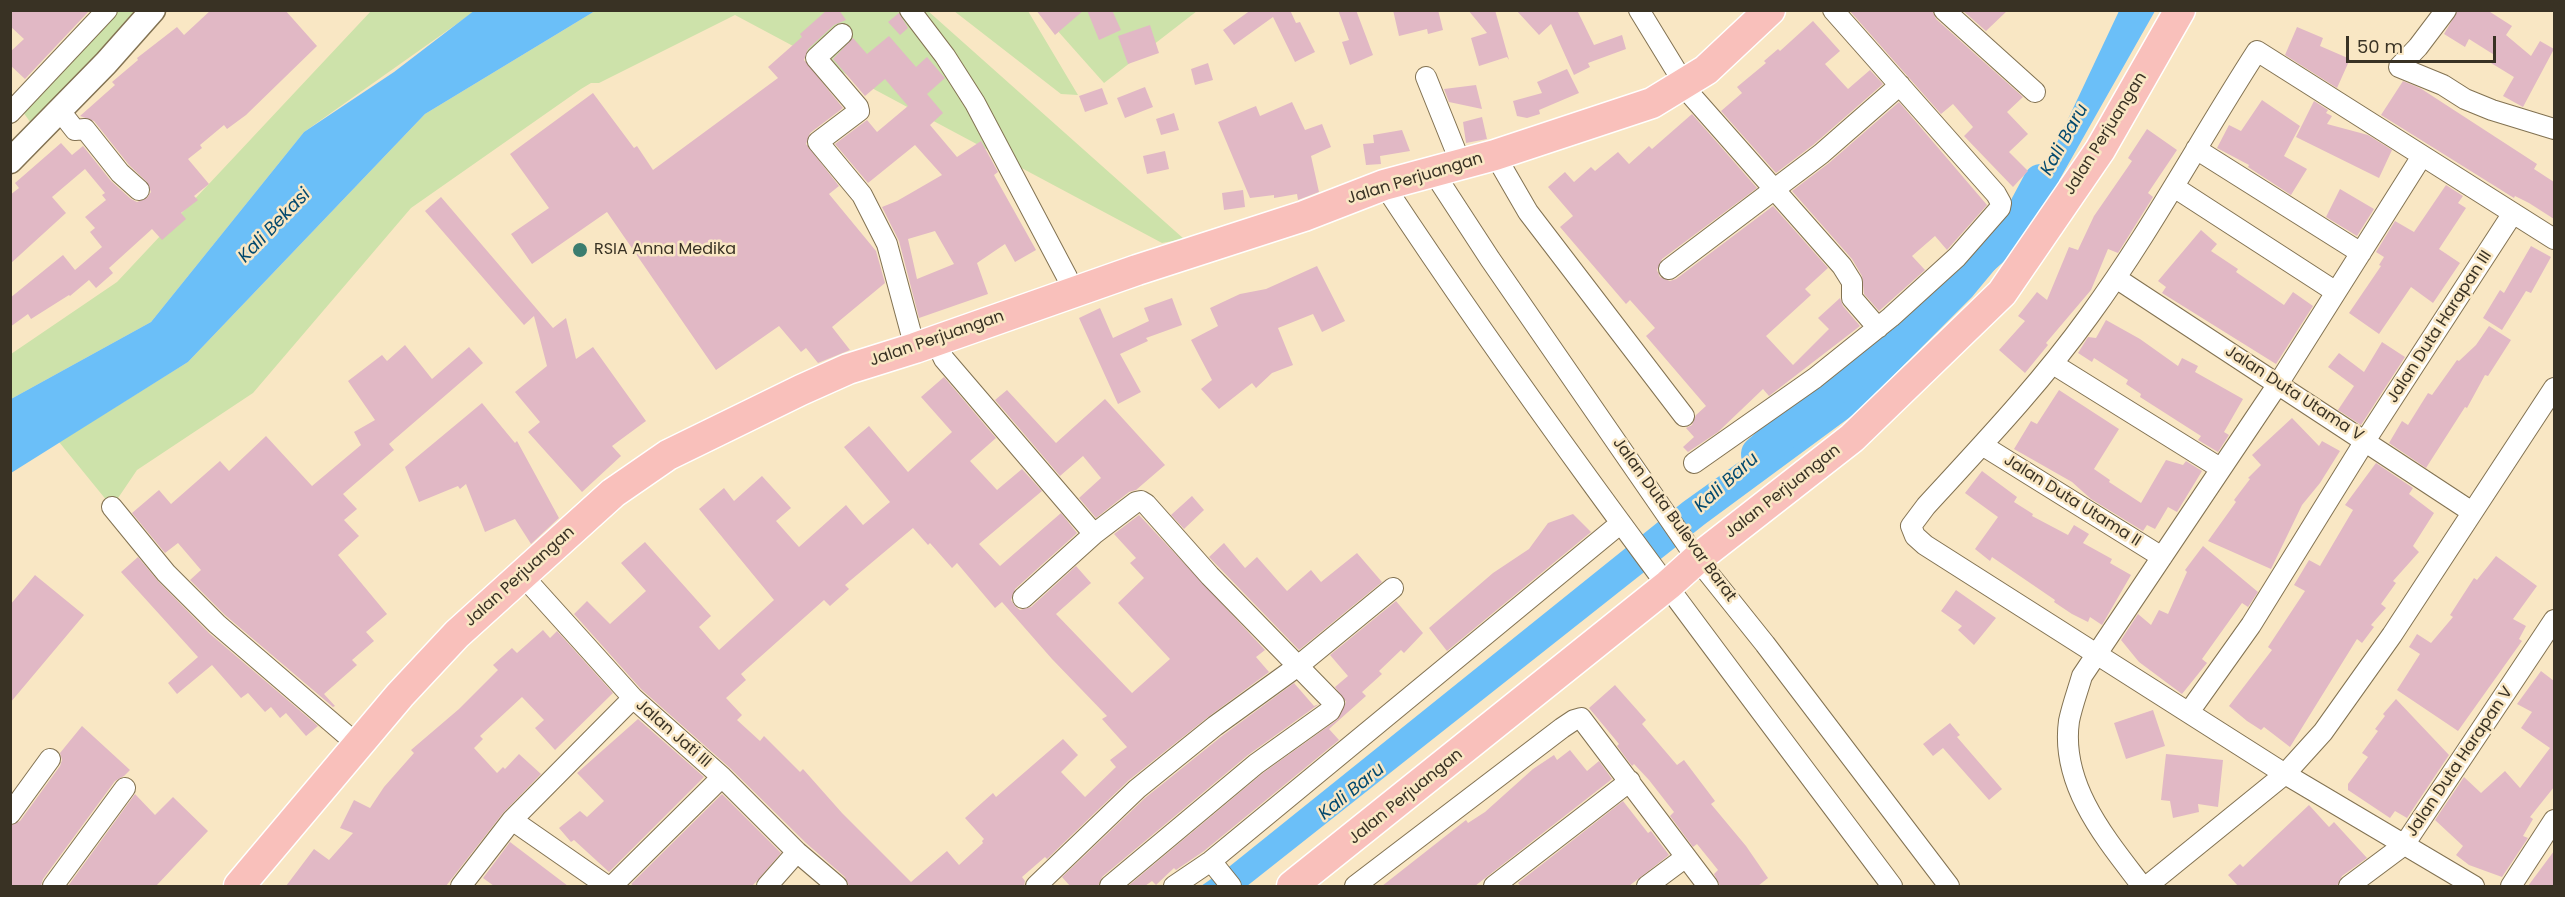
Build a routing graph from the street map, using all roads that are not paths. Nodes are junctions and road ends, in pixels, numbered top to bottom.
1 (108, 10) edge
2 (153, 10) edge
3 (910, 10) edge
4 (1639, 10) edge
5 (1770, 10) edge
6 (1833, 10) edge
7 (1944, 10) edge
8 (2180, 10) edge
9 (2446, 10) edge
10 (842, 34) dead end
11 (1426, 77) dead end
12 (1900, 85) junction
13 (1683, 86) junction
14 (2036, 92) dead end
15 (13, 105) edge
16 (60, 111) junction
17 (2554, 129) edge
18 (38, 133) junction
19 (2196, 149) junction
20 (1495, 155) junction
21 (2422, 156) junction
22 (10, 161) edge
23 (1447, 169) junction
24 (1384, 185) junction
25 (2174, 187) junction
26 (139, 190) dead end
27 (1774, 190) junction
28 (2513, 213) junction
29 (2554, 239) edge
30 (2361, 253) junction
31 (1669, 269) dead end
32 (2116, 278) junction
33 (1073, 292) junction
34 (2337, 292) junction
35 (1878, 328) junction
36 (925, 344) junction
37 (2053, 364) junction
38 (2278, 384) junction
39 (2554, 388) edge
40 (1684, 416) dead end
41 (2365, 441) junction
42 (1982, 445) junction
43 (1694, 463) dead end
44 (2220, 468) junction
45 (112, 507) dead end
46 (2472, 512) junction
47 (1625, 529) junction
48 (1094, 534) junction
49 (1693, 551) junction
50 (2162, 557) junction
51 (523, 576) junction
52 (1662, 577) junction
53 (1393, 588) dead end
54 (1023, 598) dead end
55 (2554, 620) edge
56 (2096, 654) junction
57 (1298, 666) junction
58 (633, 698) junction
59 (2189, 712) junction
60 (358, 745) junction
61 (50, 759) dead end
62 (2285, 774) junction
63 (722, 777) junction
64 (1630, 781) junction
65 (125, 788) dead end
66 (10, 814) edge
67 (512, 820) junction
68 (2554, 820) edge
69 (2404, 845) junction
70 (797, 852) junction
71 (1686, 857) junction
72 (1215, 865) junction
73 (828, 884) edge
74 (53, 886) edge
75 (239, 886) edge
76 (461, 886) edge
77 (607, 886) edge
78 (612, 886) edge
79 (767, 886) edge
80 (1036, 886) edge
81 (1110, 886) edge
82 (1174, 886) edge
83 (1231, 886) edge
84 (1293, 886) edge
85 (1355, 886) edge
86 (1494, 886) edge
87 (1647, 886) edge
88 (1708, 886) edge
89 (1892, 886) edge
90 (1949, 886) edge
91 (2142, 886) edge
92 (2147, 886) edge
93 (2349, 886) edge
94 (2474, 886) edge
95 (2511, 886) edge

1 - 15 street
2 - 16 street
3 - 33 street
4 - 13 street
5 - 13 main road, Jalan Perjuangan
6 - 12 street
7 - 14 street
8 - 49 main road, Jalan Perjuangan
9 - 17 street
10 - 36 street
11 - 23 street, Jalan Duta Bulevar Barat
12 - 27 street
12 - 35 street
13 - 20 main road, Jalan Perjuangan
13 - 27 street
15 - 18 street
16 - 18 street
16 - 26 street
18 - 22 street
19 - 21 street
19 - 25 street
19 - 30 street
20 - 23 main road, Jalan Perjuangan
20 - 40 street
21 - 28 street
21 - 30 street
23 - 24 main road, Jalan Perjuangan
23 - 49 street, Jalan Duta Bulevar Barat
24 - 33 main road, Jalan Perjuangan
24 - 47 street
25 - 32 street
25 - 34 street
27 - 31 street
27 - 35 street
28 - 29 street
28 - 41 street, Jalan Duta Harapan III
30 - 34 street
32 - 37 street
32 - 38 street, Jalan Duta Utama V
33 - 36 main road, Jalan Perjuangan
34 - 38 street
35 - 43 street
36 - 48 street
36 - 51 main road, Jalan Perjuangan
37 - 42 street
37 - 44 street
38 - 41 street, Jalan Duta Utama V
38 - 44 street
39 - 46 street
41 - 46 street, Jalan Duta Utama V
41 - 59 street, Jalan Duta Harapan III
42 - 50 street, Jalan Duta Utama II
42 - 56 street
44 - 50 street
45 - 60 street
46 - 62 street
47 - 52 street
47 - 72 street
48 - 54 street
48 - 57 street
49 - 52 main road, Jalan Perjuangan
49 - 90 street, Jalan Duta Bulevar Barat
50 - 56 street
51 - 58 street
51 - 60 main road, Jalan Perjuangan
52 - 84 main road, Jalan Perjuangan
52 - 89 street
53 - 57 street
55 - 69 street, Jalan Duta Harapan V
56 - 59 street
56 - 91 street
57 - 80 street
57 - 81 street
58 - 63 street, Jalan Jati III
58 - 67 street, Jalan Jati III
59 - 62 street
60 - 75 main road, Jalan Perjuangan
61 - 66 street
62 - 69 street
62 - 92 street
63 - 70 street, Jalan Jati III
63 - 78 street
64 - 71 street
64 - 85 street
64 - 86 street
65 - 74 street
67 - 76 street, Jalan Jati III
67 - 77 street
68 - 95 street
69 - 93 street, Jalan Duta Harapan V
69 - 94 street
70 - 73 street, Jalan Jati III
70 - 79 street
71 - 87 street
71 - 88 street
72 - 82 street
72 - 83 street

